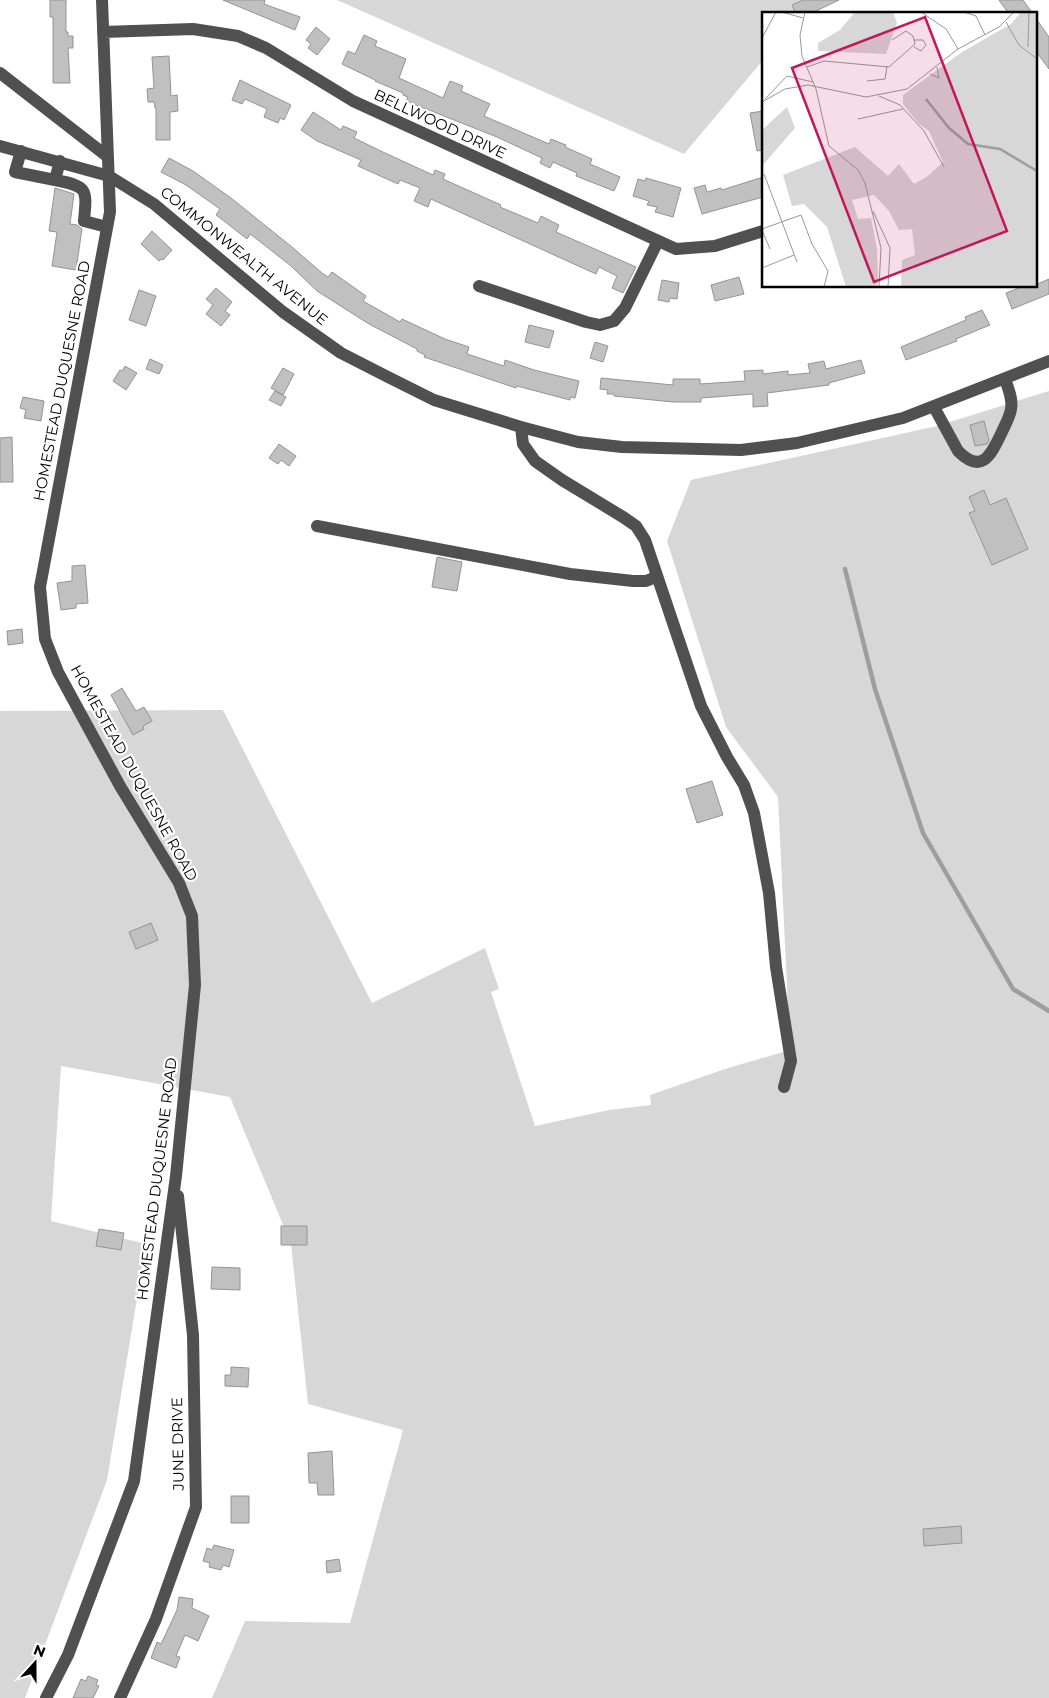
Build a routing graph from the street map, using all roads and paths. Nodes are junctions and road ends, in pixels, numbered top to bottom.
1 (102, 0) edge
2 (103, 32) junction
3 (0, 73) edge
4 (0, 146) edge
5 (21, 151) junction
6 (108, 156) junction
7 (60, 161) junction
8 (109, 176) junction
9 (55, 180) junction
10 (107, 227) junction
11 (762, 232) edge
12 (658, 241) junction
13 (479, 286) dead end
14 (1049, 361) edge
15 (1005, 379) junction
16 (934, 406) junction
17 (521, 427) junction
18 (318, 526) dead end
19 (656, 577) junction
20 (784, 1088) dead end
21 (176, 1176) junction
22 (46, 1698) edge
23 (120, 1698) edge

1 - 2 street, HOMESTEAD DUQUESNE ROAD
2 - 6 street, HOMESTEAD DUQUESNE ROAD
2 - 12 street, BELLWOOD DRIVE
3 - 6 street
4 - 5 street, COMMONWEALTH AVENUE
5 - 7 street, COMMONWEALTH AVENUE
5 - 9 street
6 - 8 street, HOMESTEAD DUQUESNE ROAD
7 - 8 street, COMMONWEALTH AVENUE
7 - 9 street
8 - 10 street, HOMESTEAD DUQUESNE ROAD
8 - 17 street, COMMONWEALTH AVENUE
9 - 10 street
10 - 21 street, HOMESTEAD DUQUESNE ROAD
11 - 12 street, BELLWOOD DRIVE
12 - 13 street
14 - 15 street, COMMONWEALTH AVENUE
15 - 16 street, COMMONWEALTH AVENUE
15 - 16 street
16 - 17 street, COMMONWEALTH AVENUE
17 - 19 street
18 - 19 street
19 - 20 street
21 - 22 street, HOMESTEAD DUQUESNE ROAD
21 - 23 street, JUNE DRIVE

